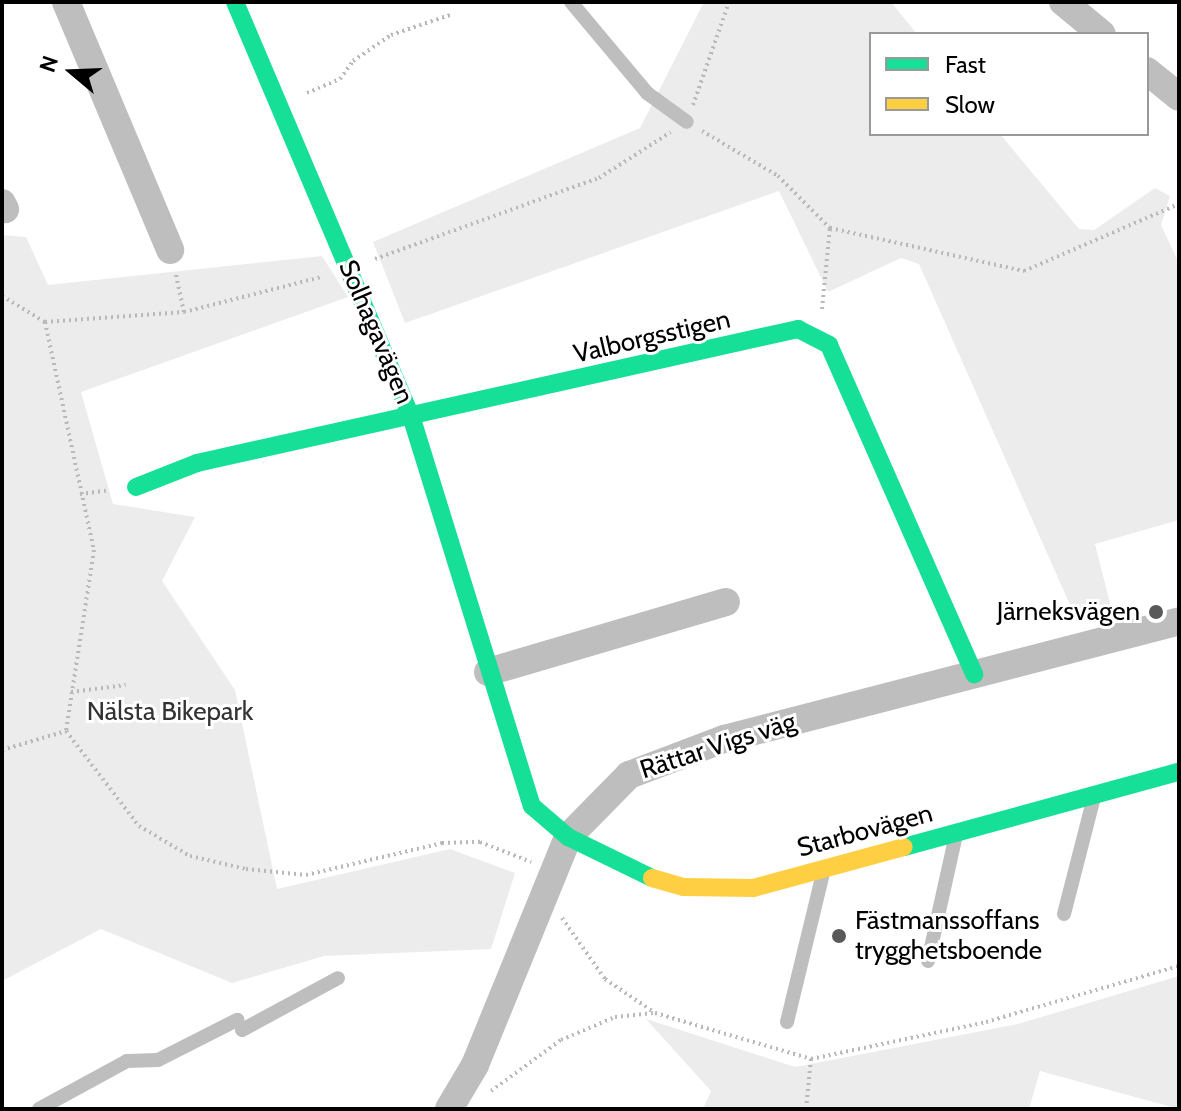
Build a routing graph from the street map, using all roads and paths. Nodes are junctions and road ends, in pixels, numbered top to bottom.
1 (66, 2) edge
2 (235, 2) edge
3 (571, 2) edge
4 (729, 2) edge
5 (1063, 2) edge
6 (453, 14) dead end
7 (1100, 32) edge
8 (1149, 73) edge
9 (1179, 97) edge
10 (279, 104) junction
11 (687, 122) junction
12 (1179, 204) edge
13 (830, 228) junction
14 (170, 250) joint
15 (349, 269) junction
16 (2, 296) edge
17 (184, 312) junction
18 (45, 322) junction
19 (819, 341) junction
20 (412, 419) junction
21 (136, 487) dead end
22 (726, 602) dead end
23 (1179, 621) edge
24 (488, 672) junction
25 (974, 674) junction
26 (126, 685) dead end
27 (71, 692) junction
28 (66, 731) junction
29 (2, 750) edge
30 (1179, 772) edge
31 (1094, 797) junction
32 (956, 834) junction
33 (568, 837) junction
34 (824, 869) junction
35 (550, 872) junction
36 (1064, 914) dead end
37 (928, 961) dead end
38 (1179, 966) edge
39 (338, 978) dead end
40 (655, 1013) junction
41 (787, 1022) dead end
42 (811, 1059) junction
43 (487, 1094) dead end
44 (39, 1109) edge
45 (449, 1109) edge
46 (806, 1109) edge

1 - 14 street
2 - 10 street, Solhagavägen
3 - 11 lane
4 - 11 path
5 - 7 street
6 - 10 path
8 - 9 street
10 - 15 street, Solhagavägen
11 - 13 path
11 - 15 path
12 - 13 path
13 - 19 path
14 - 17 path
15 - 17 path
15 - 20 street, Solhagavägen
16 - 18 path
17 - 18 path
18 - 27 path
19 - 20 street, Valborgsstigen
19 - 25 street
20 - 21 street, Valborgsstigen
20 - 24 street, Solhagavägen
22 - 24 street
23 - 25 street, Rättar Vigs väg
24 - 33 street, Solhagavägen
25 - 33 street, Rättar Vigs väg
26 - 27 path
27 - 28 path
28 - 29 path
28 - 35 path
30 - 31 street, Starbovägen
31 - 32 street, Starbovägen
31 - 36 lane
32 - 34 street, Starbovägen
32 - 37 lane
33 - 34 street, Starbovägen
33 - 35 street, Rättar Vigs väg
34 - 41 lane
35 - 40 path
35 - 45 street, Rättar Vigs väg
38 - 42 path
39 - 44 lane
40 - 42 path
40 - 43 path
42 - 46 path

